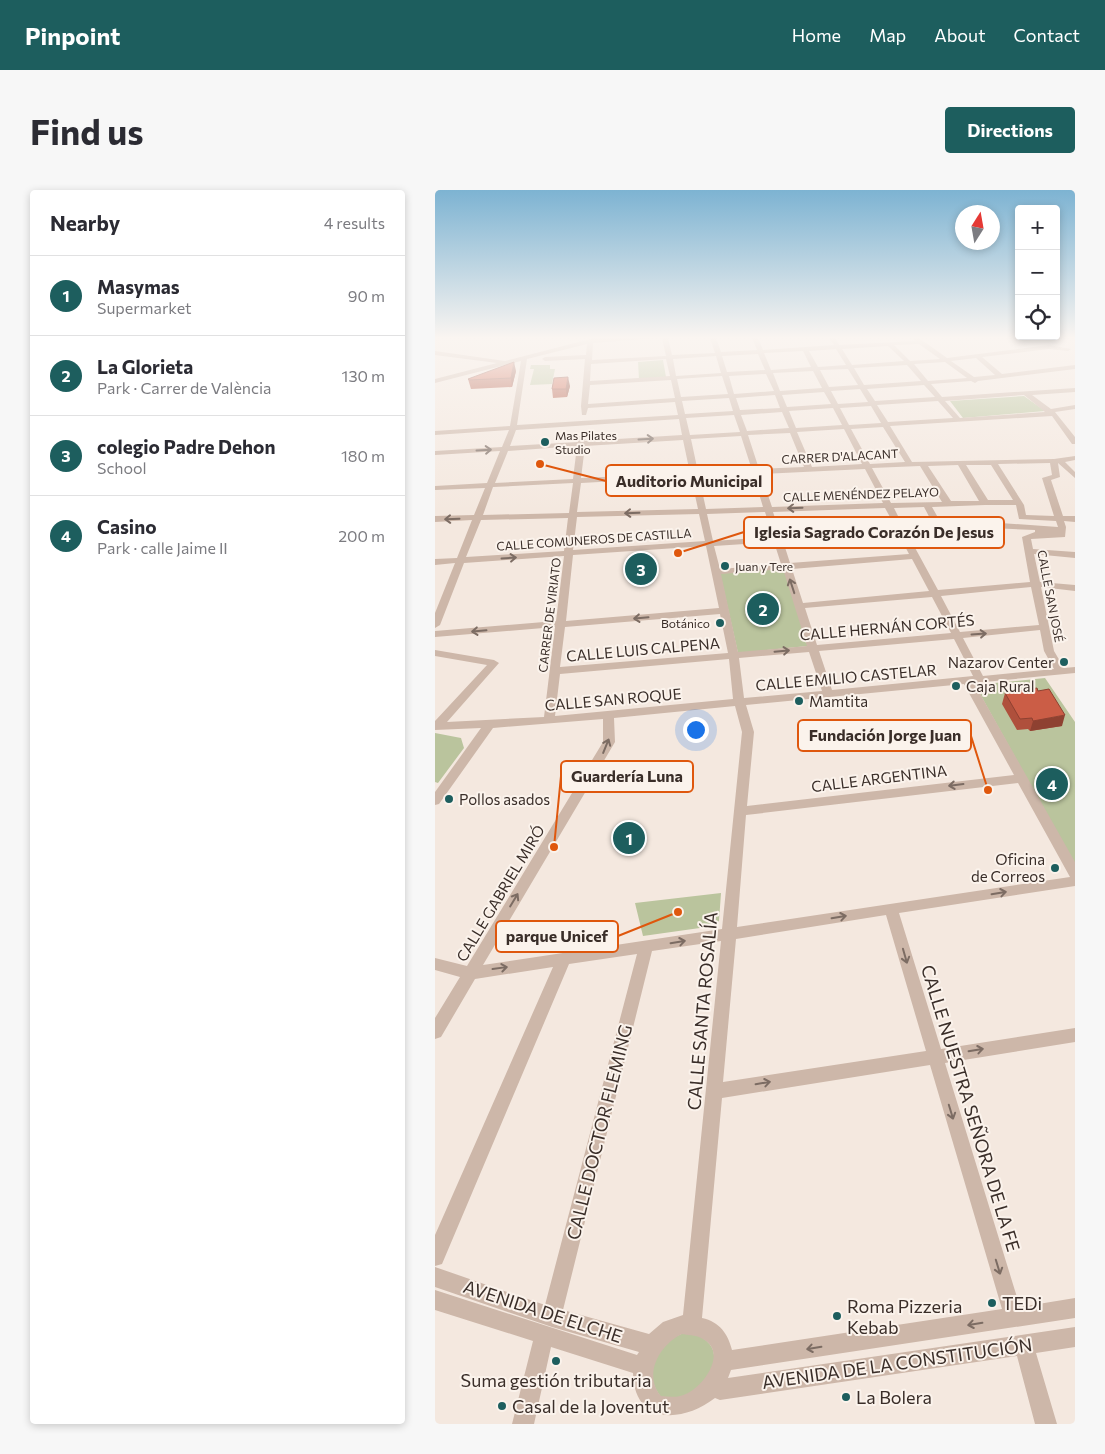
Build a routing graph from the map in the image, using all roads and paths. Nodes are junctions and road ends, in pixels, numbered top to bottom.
1 (518, 396) edge
2 (586, 396) edge
3 (677, 396) edge
4 (730, 396) junction
5 (736, 396) edge
6 (777, 396) edge
7 (830, 396) edge
8 (869, 396) edge
9 (937, 396) edge
10 (970, 396) edge
11 (1028, 396) edge
12 (678, 400) junction
13 (941, 400) junction
14 (874, 404) junction
15 (584, 406) junction
16 (835, 406) junction
17 (1075, 407) edge
18 (783, 410) junction
19 (1050, 412) junction
20 (736, 413) junction
21 (682, 417) junction
22 (958, 420) junction
23 (583, 424) junction
24 (886, 424) junction
25 (845, 427) junction
26 (513, 428) junction
27 (792, 430) junction
28 (435, 433) edge
29 (743, 433) junction
30 (686, 437) junction
31 (1075, 442) edge
32 (582, 443) junction
33 (505, 449) junction
34 (435, 453) edge
35 (1075, 458) edge
36 (1057, 461) junction
37 (910, 464) junction
38 (923, 464) junction
39 (961, 464) junction
40 (994, 464) junction
41 (866, 466) junction
42 (809, 469) junction
43 (756, 472) junction
44 (694, 475) junction
45 (1075, 476) edge
46 (1056, 477) junction
47 (578, 481) junction
48 (491, 485) junction
49 (435, 488) edge
50 (1018, 502) junction
51 (926, 504) junction
52 (947, 504) junction
53 (887, 506) junction
54 (768, 509) junction
55 (701, 511) junction
56 (984, 511) junction
57 (574, 515) junction
58 (477, 518) junction
59 (435, 519) edge
60 (1075, 519) edge
61 (1061, 520) junction
62 (939, 527) junction
63 (900, 530) junction
64 (1039, 531) junction
65 (777, 539) junction
66 (709, 544) junction
67 (1029, 550) junction
68 (569, 554) junction
69 (1075, 555) edge
70 (914, 556) junction
71 (460, 561) junction
72 (435, 562) edge
73 (786, 566) junction
74 (715, 572) junction
75 (1036, 584) junction
76 (1075, 588) edge
77 (448, 593) junction
78 (934, 593) junction
79 (435, 594) edge
80 (799, 606) junction
81 (724, 611) junction
82 (560, 624) junction
83 (435, 625) edge
84 (1043, 626) junction
85 (435, 634) edge
86 (956, 635) junction
87 (813, 649) junction
88 (435, 653) edge
89 (734, 656) junction
90 (1075, 670) edge
91 (555, 671) junction
92 (1061, 671) junction
93 (980, 679) junction
94 (967, 680) junction
95 (828, 694) junction
96 (739, 702) junction
97 (608, 715) junction
98 (549, 720) junction
99 (491, 724) junction
100 (436, 726) edge
101 (1021, 778) junction
102 (435, 801) edge
103 (740, 811) junction
104 (1075, 874) edge
105 (1075, 881) edge
106 (891, 909) junction
107 (729, 934) junction
108 (646, 947) junction
109 (564, 959) junction
110 (435, 964) edge
111 (471, 973) junction
112 (435, 1032) edge
113 (1075, 1035) edge
114 (934, 1056) junction
115 (715, 1091) junction
116 (435, 1257) edge
117 (435, 1276) edge
118 (435, 1300) edge
119 (1075, 1308) edge
120 (552, 1317) junction
121 (1014, 1318) junction
122 (692, 1324) junction
123 (544, 1336) junction
124 (1075, 1337) edge
125 (651, 1345) junction
126 (1024, 1345) junction
127 (724, 1359) junction
128 (644, 1367) junction
129 (720, 1390) junction
130 (685, 1421) edge
131 (523, 1424) edge
132 (1046, 1424) edge

1 - 26 street
2 - 15 street, CARRER DE VIRIATO
3 - 12 street, CALLE SANTA ROSALÍA
4 - 5 street
4 - 12 street
4 - 20 street
6 - 18 street
7 - 16 street
8 - 14 street
9 - 13 street
10 - 13 street
11 - 19 street
12 - 15 street
12 - 21 street, CALLE SANTA ROSALÍA
13 - 14 street
13 - 22 street
14 - 16 street
14 - 24 street
15 - 23 street, CARRER DE VIRIATO
16 - 18 street
16 - 25 street
17 - 19 street
18 - 20 street
18 - 27 street
19 - 22 street
19 - 31 street
20 - 21 street
20 - 29 street
21 - 23 street
21 - 30 street, CALLE SANTA ROSALÍA
22 - 24 street
23 - 26 street
23 - 32 street, CARRER DE VIRIATO
24 - 25 street
24 - 37 street
25 - 27 street
25 - 41 street
26 - 28 street
26 - 33 street
27 - 29 street
27 - 42 street
29 - 30 street
29 - 43 street
32 -> 30 street
30 - 44 street, CALLE SANTA ROSALÍA
32 - 33 street
32 - 47 street, CARRER DE VIRIATO
34 -> 33 street
33 - 48 street
35 - 36 street, CARRER D'ALACANT
36 - 40 street, CARRER D'ALACANT
36 - 45 street
36 - 46 street
37 - 38 street, CARRER D'ALACANT
37 - 41 street, CARRER D'ALACANT
38 - 39 street, CARRER D'ALACANT
38 - 52 street
39 - 40 street, CARRER D'ALACANT
39 - 56 street
40 - 50 street
41 - 42 street, CARRER D'ALACANT
41 - 53 street
42 - 43 street, CARRER D'ALACANT
43 - 44 street, CARRER D'ALACANT
43 - 54 street
44 - 47 street, CARRER D'ALACANT
44 - 55 street, CALLE SANTA ROSALÍA
45 - 46 street
46 - 61 street
47 - 48 street, CARRER D'ALACANT
47 - 57 street, CARRER DE VIRIATO
48 - 49 street, CARRER D'ALACANT
48 - 58 street
50 - 56 street, CALLE MENÉNDEZ PELAYO
50 - 61 street
51 - 52 street, CALLE MENÉNDEZ PELAYO
51 - 53 street, CALLE MENÉNDEZ PELAYO
51 - 62 street
52 - 56 street, CALLE MENÉNDEZ PELAYO
53 -> 54 street, CALLE MENÉNDEZ PELAYO
53 - 63 street
54 - 55 street, CALLE MENÉNDEZ PELAYO
54 - 65 street
55 -> 57 street, CALLE MENÉNDEZ PELAYO
55 - 66 street, CALLE SANTA ROSALÍA
56 - 62 street, CALLE COMUNEROS DE CASTILLA
56 - 64 street
57 - 58 street, CALLE MENÉNDEZ PELAYO
57 - 68 street, CARRER DE VIRIATO
58 -> 59 street, CALLE MENÉNDEZ PELAYO
58 - 71 street
60 - 61 street
61 - 64 street
62 - 63 street, CALLE COMUNEROS DE CASTILLA
63 - 65 street, CALLE COMUNEROS DE CASTILLA
63 - 70 street
64 - 67 street, CALLE SAN JOSÉ
65 - 66 street, CALLE COMUNEROS DE CASTILLA
65 - 73 street
66 - 68 street, CALLE COMUNEROS DE CASTILLA
66 - 74 street, CALLE SANTA ROSALÍA
67 - 69 street
67 - 75 street, CALLE SAN JOSÉ
71 -> 68 street, CALLE COMUNEROS DE CASTILLA
68 - 82 street, CARRER DE VIRIATO
70 - 73 street
70 - 78 street
71 - 72 street, CALLE COMUNEROS DE CASTILLA
71 - 77 street
73 - 74 street
80 -> 73 street
74 - 81 street, CALLE SANTA ROSALÍA
75 - 76 street
75 - 78 street
75 - 84 street, CALLE SAN JOSÉ
77 - 79 street
77 - 83 street
78 - 80 street
78 - 86 street
80 - 87 street
81 -> 82 street
81 - 89 street, CALLE SANTA ROSALÍA
82 -> 85 street
82 - 91 street, CARRER DE VIRIATO
86 -> 84 street, CALLE HERNÁN CORTÉS
84 - 92 street, CALLE SAN JOSÉ
86 - 87 street, CALLE HERNÁN CORTÉS
86 - 93 street
89 -> 87 street, CALLE HERNÁN CORTÉS
87 - 95 street
88 - 100 street
89 - 91 street, CALLE LUIS CALPENA
89 - 96 street, CALLE SANTA ROSALÍA
90 - 92 street, CALLE EMILIO CASTELAR
91 - 98 street, CARRER DE VIRIATO
92 - 93 street, CALLE EMILIO CASTELAR
93 - 94 street, CALLE EMILIO CASTELAR
94 - 95 street, CALLE EMILIO CASTELAR
94 - 101 street
95 - 96 street, CALLE EMILIO CASTELAR
96 - 97 street, CALLE SAN ROQUE
96 - 103 street, CALLE SANTA ROSALÍA
97 - 98 street, CALLE SAN ROQUE
111 -> 97 street, CALLE GABRIEL MIRÓ
98 - 99 street, CALLE SAN ROQUE
99 - 100 street, CALLE SAN ROQUE
99 - 102 street
101 -> 103 street, CALLE ARGENTINA
101 - 104 street
103 - 107 street, CALLE SANTA ROSALÍA
106 -> 105 street
107 -> 106 street
106 -> 114 street, CALLE NUESTRA SEÑORA DE LA FE
108 -> 107 street
107 - 115 street, CALLE SANTA ROSALÍA
108 - 109 street
108 - 120 street, CALLE DOCTOR FLEMING
111 -> 109 street
109 - 116 street
110 - 111 street
111 - 112 street, CALLE GABRIEL MIRÓ
114 -> 113 street
115 -> 114 street
114 -> 121 street, CALLE NUESTRA SEÑORA DE LA FE
115 - 122 street, CALLE SANTA ROSALÍA
117 - 120 street, AVENIDA DE ELCHE
118 - 123 street, AVENIDA DE ELCHE
119 - 121 street, AVENIDA DE LA CONSTITUCIÓN
120 - 125 street, AVENIDA DE ELCHE
121 -> 127 street, AVENIDA DE LA CONSTITUCIÓN
122 - 125 street
122 - 127 street
123 - 128 street, AVENIDA DE ELCHE
123 - 131 street
124 - 126 street, AVENIDA DE LA CONSTITUCIÓN
125 - 128 street
126 - 129 street, AVENIDA DE LA CONSTITUCIÓN
126 - 132 street
127 - 129 street
128 - 130 street
129 - 130 street

